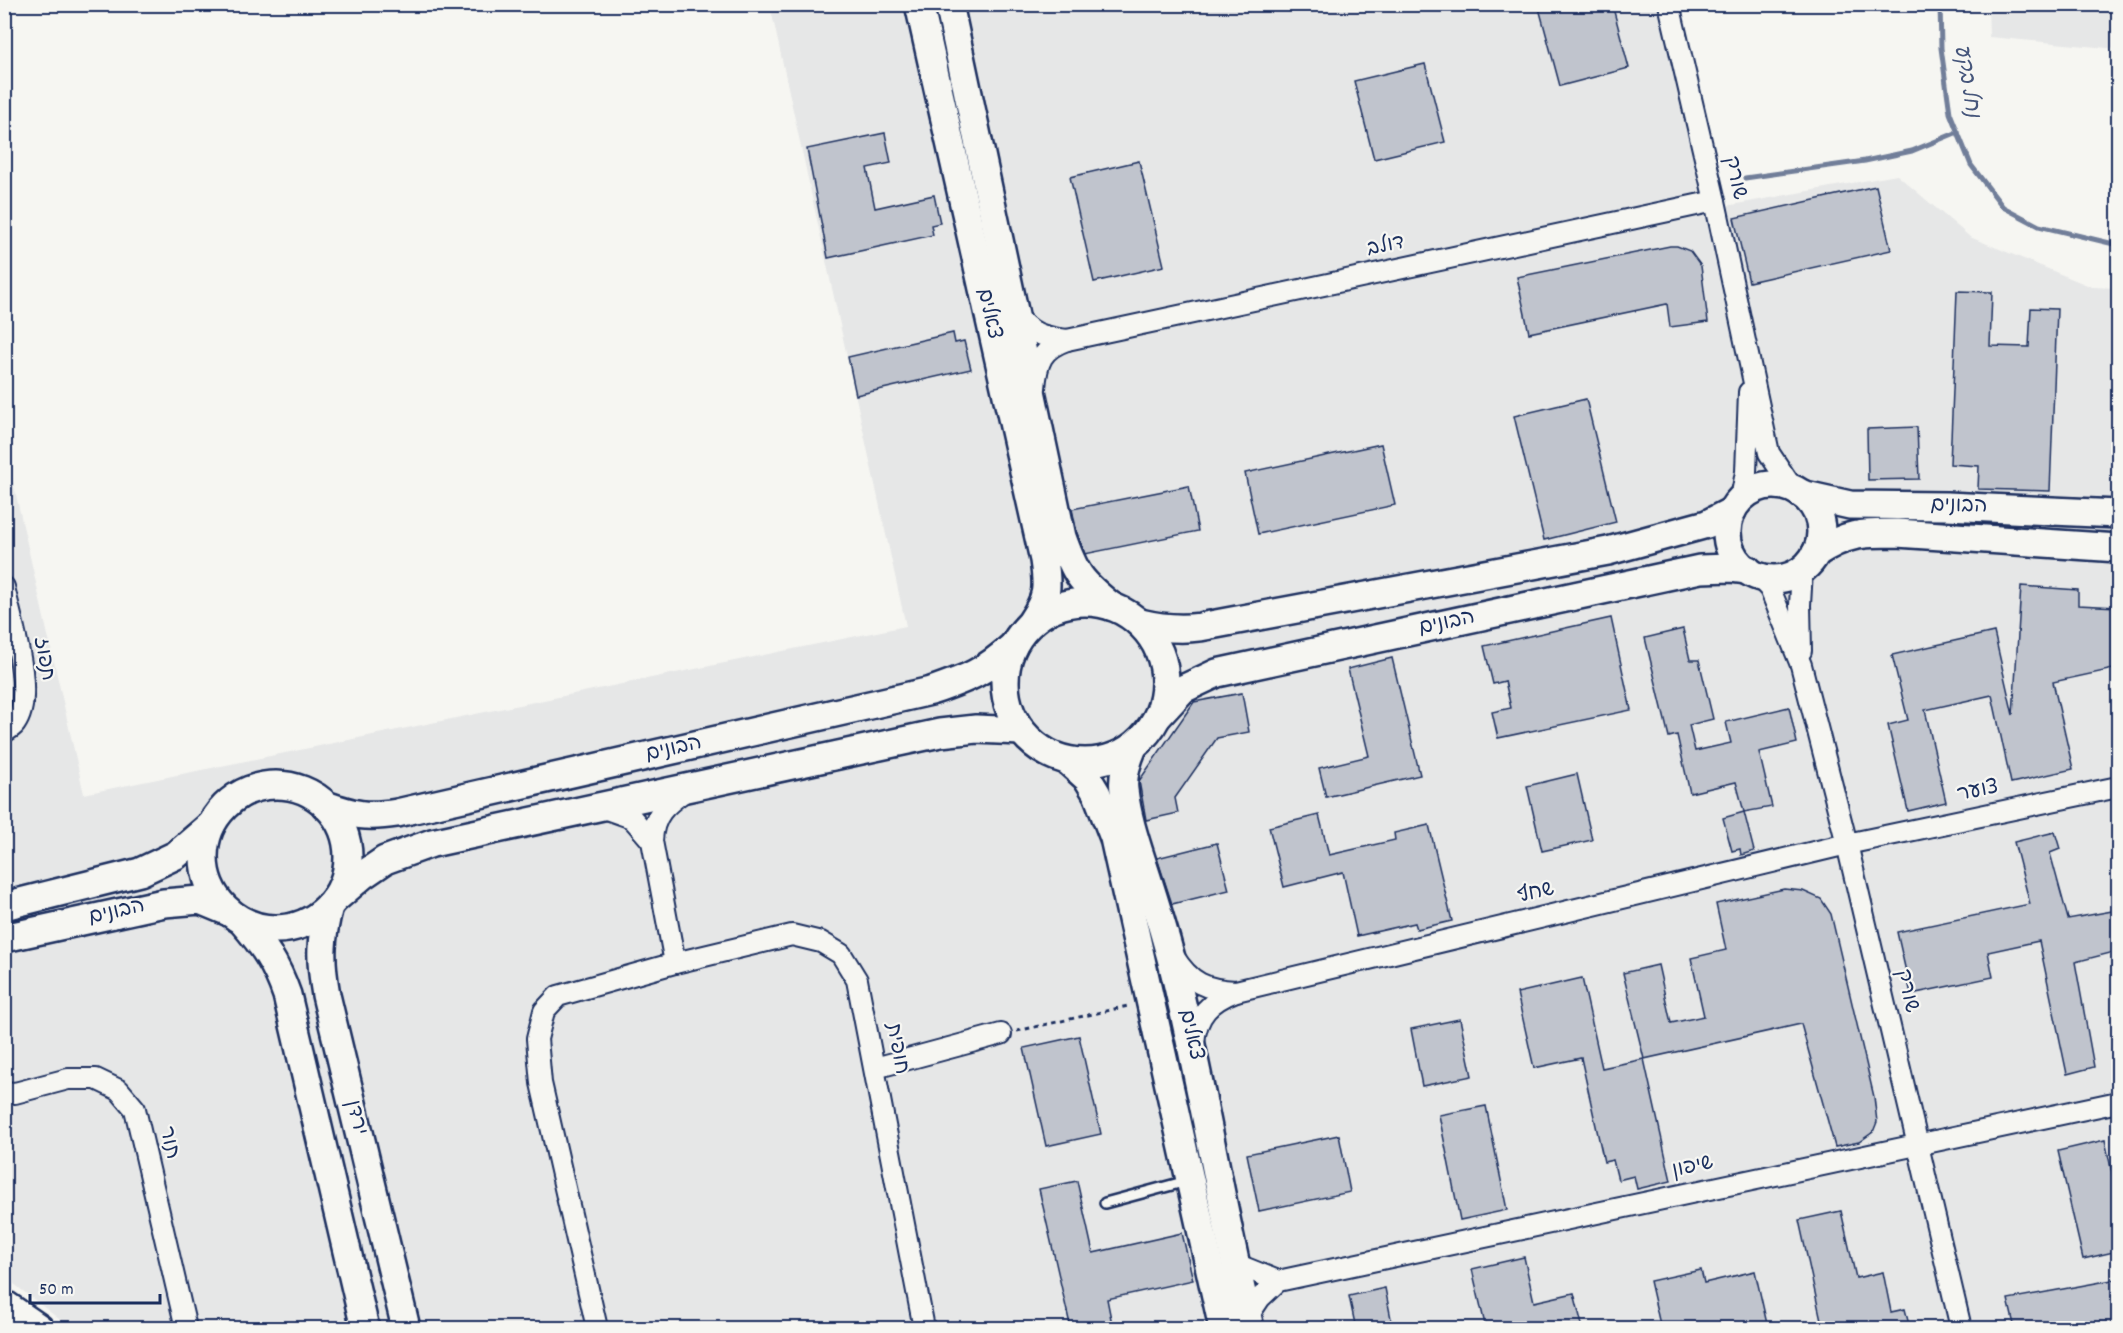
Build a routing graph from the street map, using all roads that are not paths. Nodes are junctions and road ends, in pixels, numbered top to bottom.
1 (919, 4) edge
2 (1669, 4) edge
3 (949, 5) edge
4 (1715, 201) junction
5 (1016, 314) junction
6 (1067, 340) junction
7 (1749, 362) junction
8 (1034, 398) junction
9 (1797, 491) junction
10 (1736, 505) junction
11 (2118, 514) edge
12 (2118, 548) edge
13 (1809, 561) junction
14 (1753, 573) junction
15 (4, 587) edge
16 (1111, 606) junction
17 (1032, 621) junction
18 (1140, 623) junction
19 (1013, 646) junction
20 (1802, 665) junction
21 (1159, 715) junction
22 (1021, 731) junction
23 (4, 732) edge
24 (1133, 747) junction
25 (1068, 761) junction
26 (692, 786) junction
27 (2118, 787) edge
28 (325, 805) junction
29 (601, 807) junction
30 (211, 825) junction
31 (651, 841) junction
32 (1847, 844) junction
33 (331, 903) junction
34 (4, 906) edge
35 (235, 916) junction
36 (4, 938) edge
37 (1169, 949) junction
38 (675, 963) junction
39 (1236, 991) junction
40 (1001, 1034) road end
41 (1194, 1050) junction
42 (875, 1068) junction
43 (4, 1092) edge
44 (2118, 1102) edge
45 (1918, 1144) junction
46 (1190, 1180) junction
47 (1105, 1203) dead end
48 (1230, 1246) junction
49 (1278, 1281) junction
50 (4, 1304) edge
51 (39, 1329) edge
52 (186, 1329) edge
53 (365, 1329) edge
54 (406, 1329) edge
55 (597, 1329) edge
56 (924, 1329) edge
57 (1223, 1329) edge
58 (1251, 1329) edge
59 (1961, 1329) edge

1 - 17 street, צאלים
2 - 4 street, שורק
3 - 5 street, צאלים
4 - 6 street, דולב
4 - 7 street, שורק
5 - 6 street, דולב
5 - 8 street, צאלים
6 - 8 street, דולב
7 - 9 street, שורק
7 - 10 street, שורק
8 - 16 street, צאלים
9 - 10 street
9 - 11 street, הבונים
9 - 13 street
10 - 14 street
10 - 18 street, הבונים
12 - 13 street, הבונים
13 - 14 street
13 - 20 street, שורק
14 - 20 street, שורק
14 - 21 street, הבונים
15 - 23 street, תפוז
16 - 17 street
16 - 18 street
17 - 19 street
18 - 21 street
19 - 22 street
19 - 28 street, הבונים
20 - 32 street, שורק
21 - 24 street
22 - 25 street
22 - 26 street, הבונים
24 - 25 street
24 - 37 street, צאלים
25 - 46 street, צאלים
26 - 29 street, הבונים
26 - 31 street
27 - 32 street, צוער
28 - 30 street
28 - 33 street
29 - 31 street
29 - 33 street, הבונים
30 - 34 street, הבונים
30 - 35 street
31 - 38 street
32 - 39 street, שחף
32 - 45 street, שורק
33 - 35 street
33 - 54 street, ירדן
35 - 36 street, הבונים
35 - 53 street, ירדן
37 - 39 street, שחף
37 - 41 street, צאלים
38 - 42 street, חופית
38 - 55 street, חופית
39 - 41 street, שחף
40 - 42 street
41 - 48 street, צאלים
42 - 56 street, חופית
43 - 52 street, תור
44 - 45 street, שיפון
45 - 49 street, שיפון
45 - 59 street, שורק
46 - 47 lane
46 - 57 street, צאלים
48 - 49 street
48 - 58 street, צאלים
49 - 58 street
50 - 51 street

